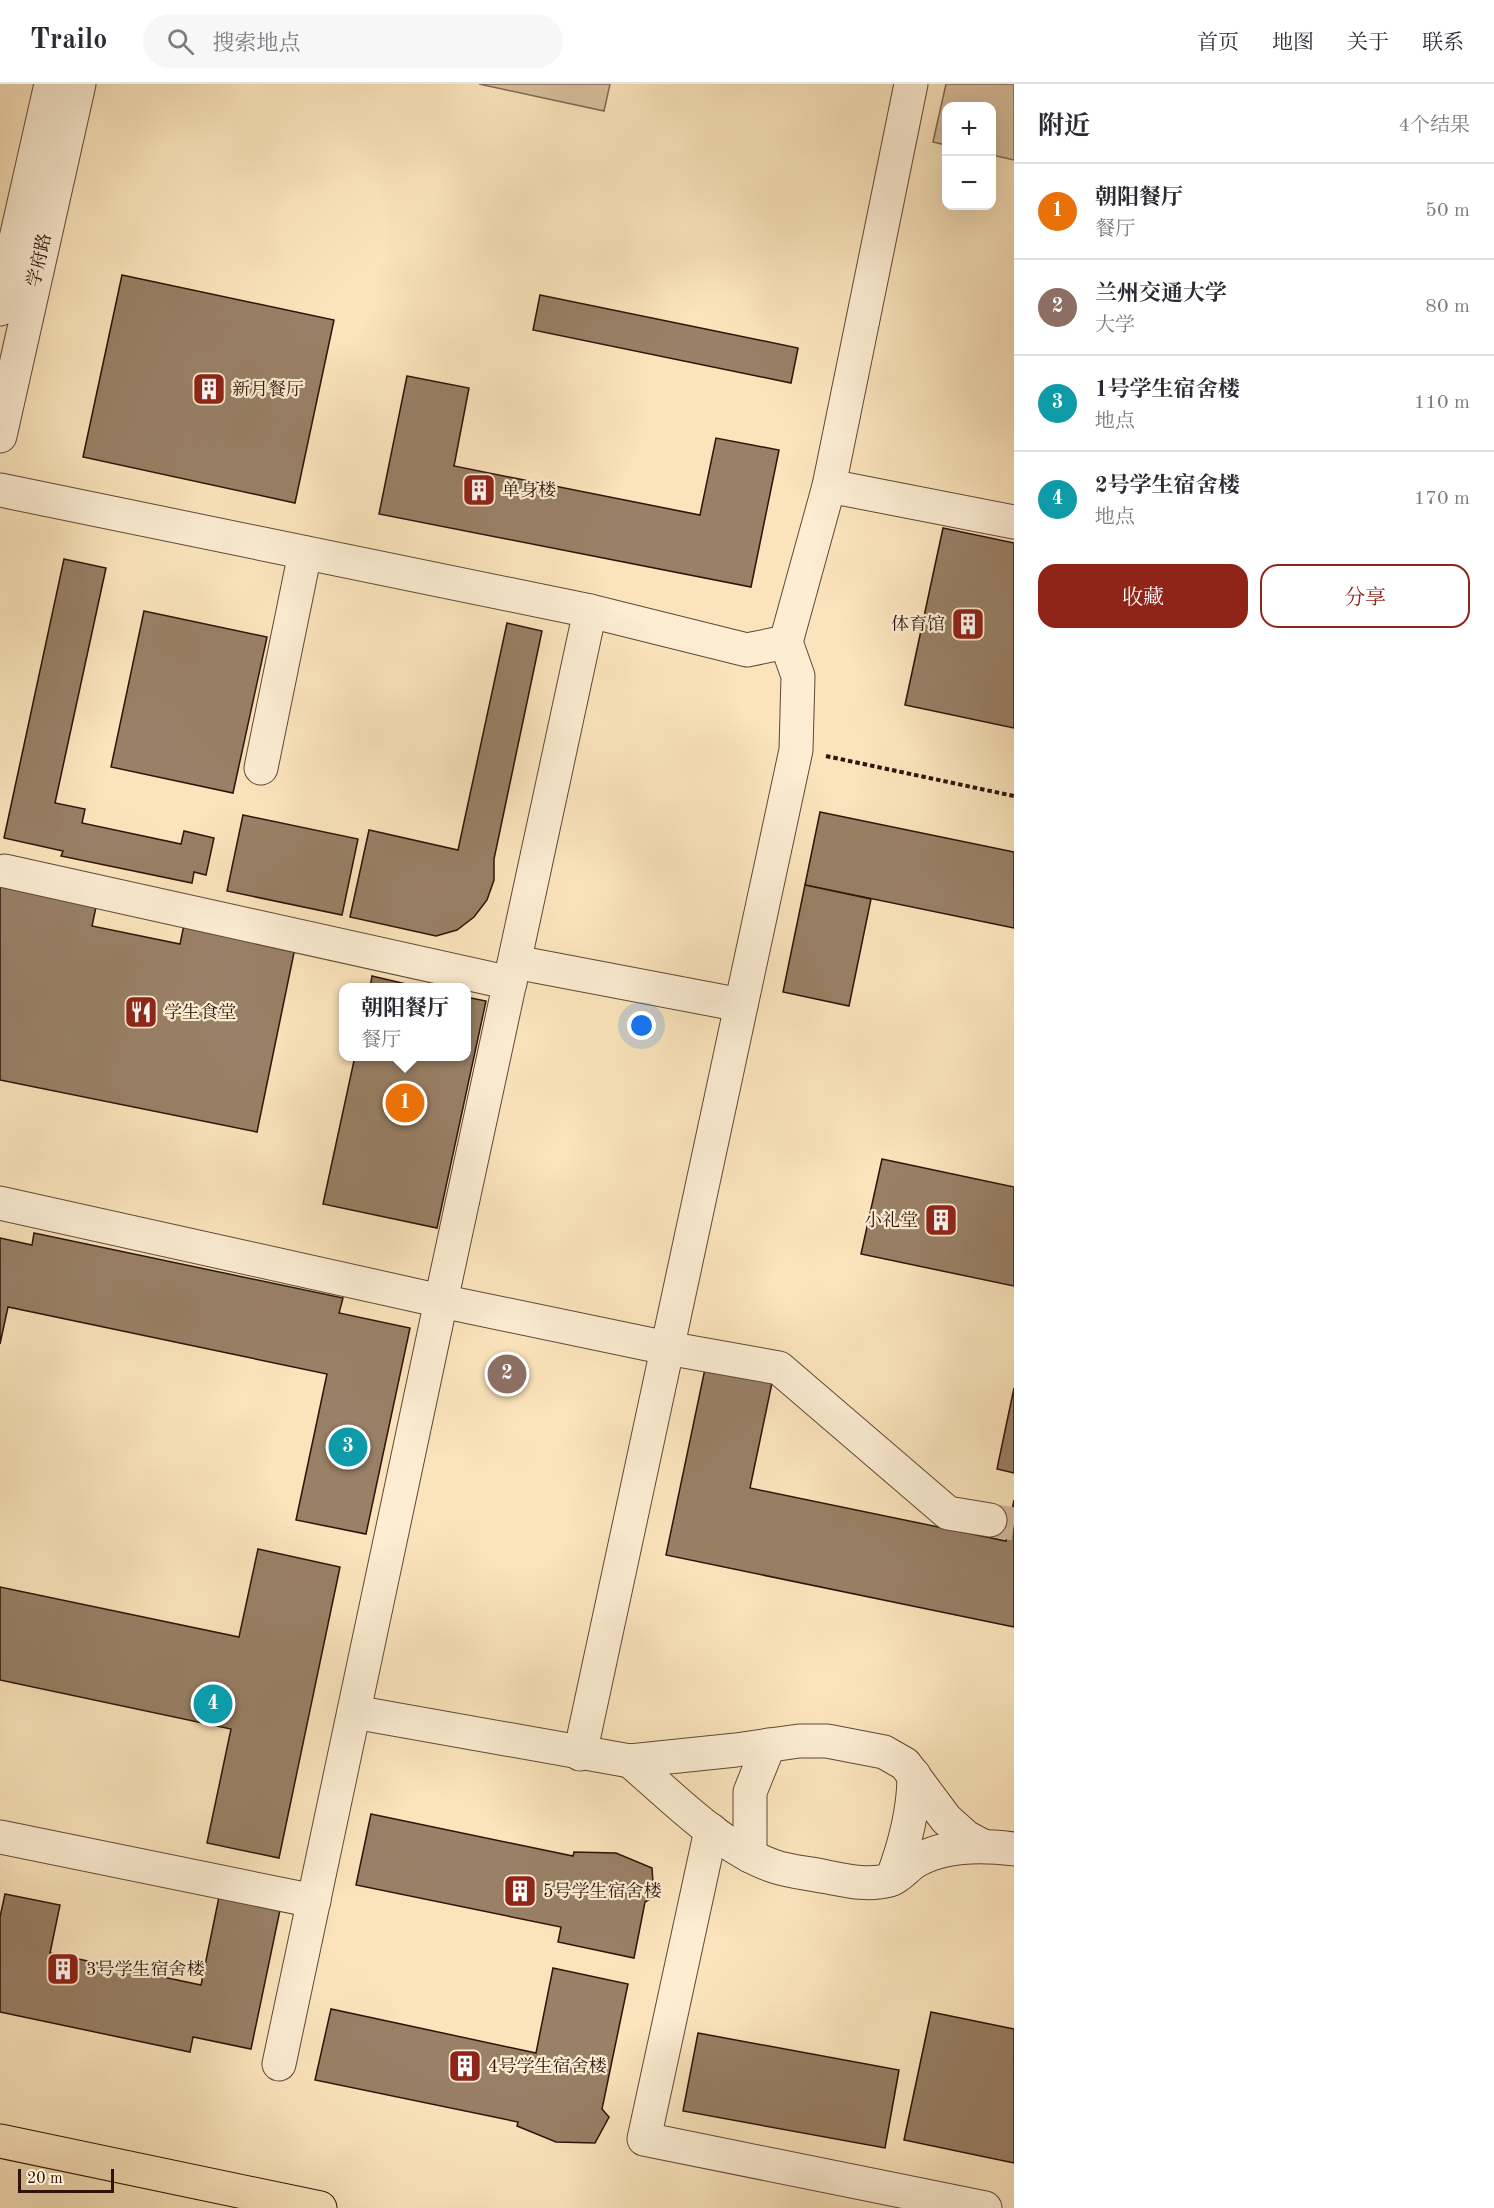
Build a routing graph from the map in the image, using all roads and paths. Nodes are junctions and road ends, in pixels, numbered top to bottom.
1 (51, 84) edge
2 (79, 84) edge
3 (911, 84) edge
4 (6, 254) edge
5 (0, 309) edge
6 (0, 436) edge
7 (829, 486) junction
8 (0, 490) edge
9 (1014, 522) edge
10 (305, 553) junction
11 (590, 611) junction
12 (786, 642) junction
13 (796, 750) junction
14 (261, 768) dead end
15 (1014, 796) edge
16 (5, 872) dead end
17 (513, 972) junction
18 (741, 1005) junction
19 (0, 1203) edge
20 (441, 1300) junction
21 (668, 1348) junction
22 (990, 1520) tunnel mouth
23 (354, 1712) junction
24 (769, 1745) junction
25 (580, 1754) junction
26 (630, 1761) junction
27 (914, 1775) junction
28 (711, 1830) junction
29 (0, 1836) edge
30 (981, 1845) junction
31 (1014, 1849) edge
32 (750, 1856) junction
33 (892, 1879) junction
34 (314, 1901) junction
35 (279, 2064) dead end
36 (0, 2140) edge
37 (320, 2208) edge
38 (986, 2208) edge

1 - 4 street, 学府路
2 - 6 street, 学府路
3 - 7 street
4 - 5 street, 学府路
7 - 9 street
7 - 12 street
8 - 10 street
10 - 11 street
10 - 14 street
11 - 12 street
11 - 17 street
12 - 13 street
13 - 15 path
13 - 18 street
16 - 17 street
17 - 18 street
17 - 20 street
18 - 21 street
19 - 20 street
20 - 21 street
20 - 23 street
21 - 22 street
21 - 25 street
23 - 25 street
23 - 34 street
24 - 26 street
24 - 27 street
24 - 32 street
25 - 26 street
26 - 28 street
27 - 30 street
27 - 33 street
28 - 32 street
28 - 38 street
29 - 34 street
30 - 31 street
30 - 33 street
32 - 33 street
34 - 35 street
36 - 37 main road

